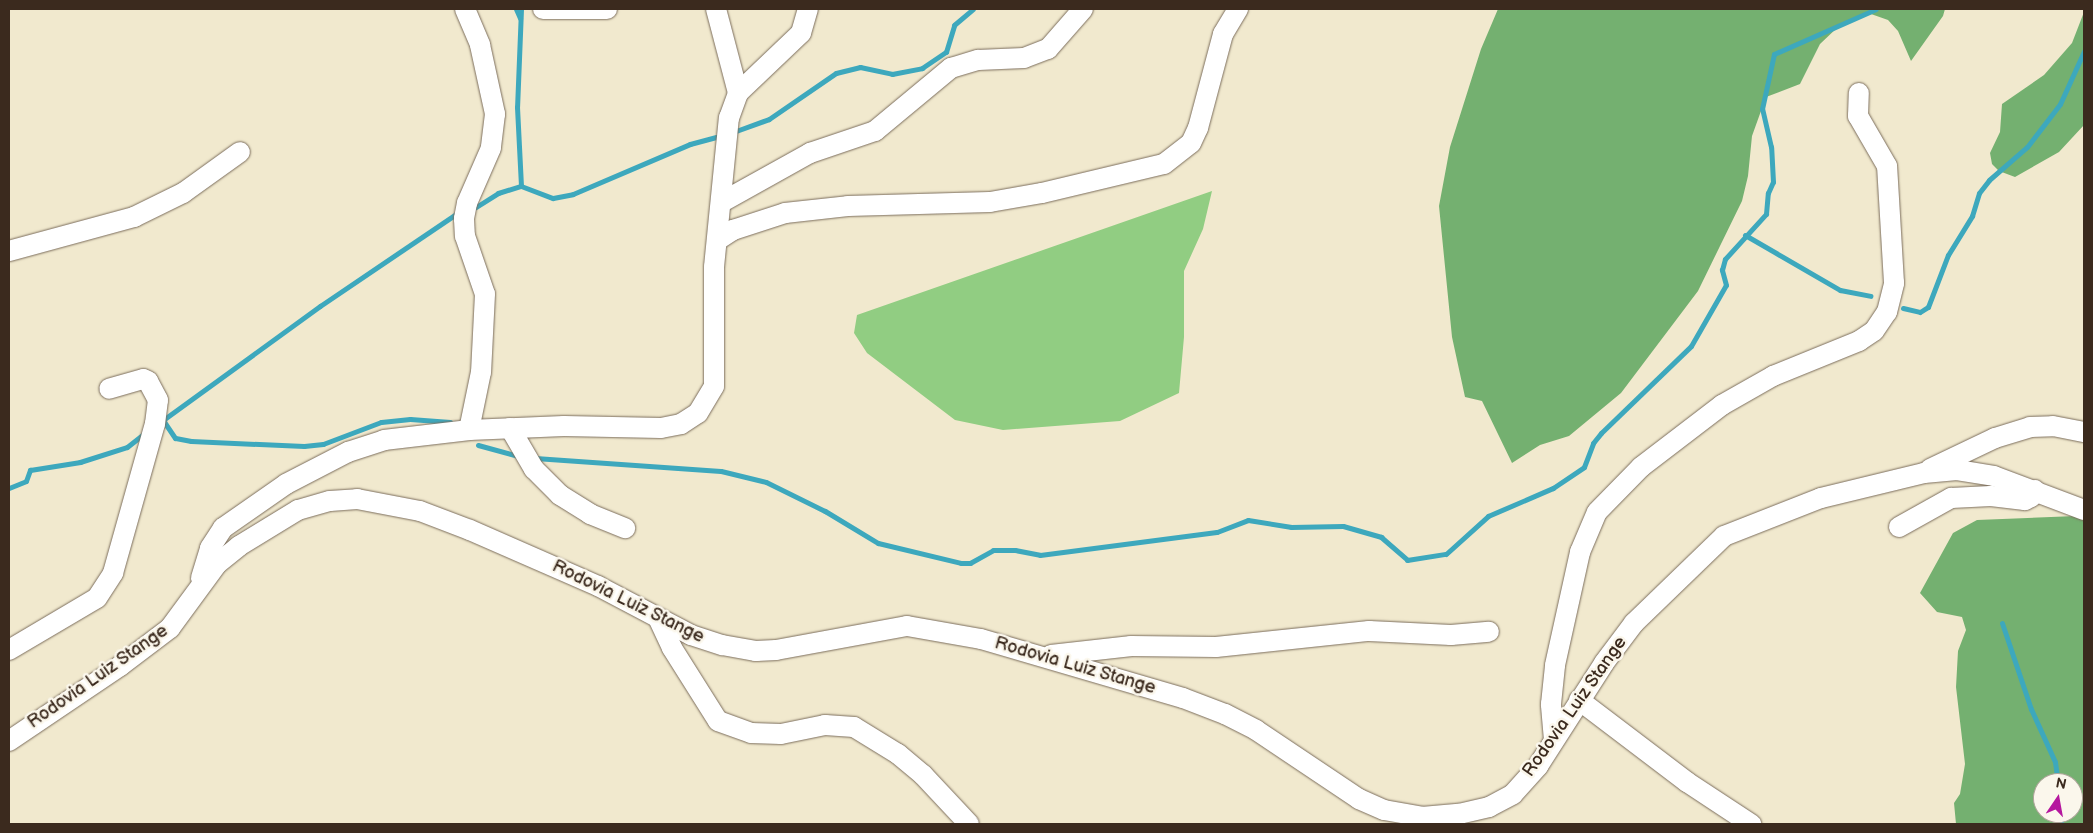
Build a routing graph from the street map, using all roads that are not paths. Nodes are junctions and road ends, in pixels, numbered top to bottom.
1 (465, 9) edge
2 (607, 9) edge
3 (716, 9) edge
4 (808, 9) edge
5 (1083, 9) edge
6 (1238, 9) edge
7 (543, 10) edge
8 (738, 93) junction
9 (1859, 93) dead end
10 (240, 152) dead end
11 (722, 202) junction
12 (719, 239) junction
13 (9, 251) edge
14 (109, 389) dead end
15 (510, 428) junction
16 (469, 430) junction
17 (2082, 430) edge
18 (1924, 473) junction
19 (2035, 490) junction
20 (2084, 510) edge
21 (1899, 527) dead end
22 (625, 528) dead end
23 (197, 592) junction
24 (659, 620) junction
25 (1490, 632) dead end
26 (9, 650) edge
27 (1044, 656) junction
28 (1579, 700) junction
29 (1554, 740) junction
30 (9, 741) edge
31 (968, 824) edge
32 (1751, 824) edge

1 - 16 street
2 - 7 street
3 - 8 street
4 - 8 street
5 - 11 street
6 - 12 street
8 - 11 street
9 - 29 street
10 - 13 street
11 - 12 street
12 - 15 street
14 - 26 street
15 - 16 street
15 - 22 street
16 - 23 street
17 - 18 street
18 - 19 street, Rodovia Luiz Stange
18 - 28 street, Rodovia Luiz Stange
19 - 20 street, Rodovia Luiz Stange
19 - 21 street
23 - 24 street, Rodovia Luiz Stange
23 - 30 street, Rodovia Luiz Stange
24 - 27 street, Rodovia Luiz Stange
24 - 31 street
25 - 27 street
27 - 29 street, Rodovia Luiz Stange
28 - 29 street, Rodovia Luiz Stange
28 - 32 street

